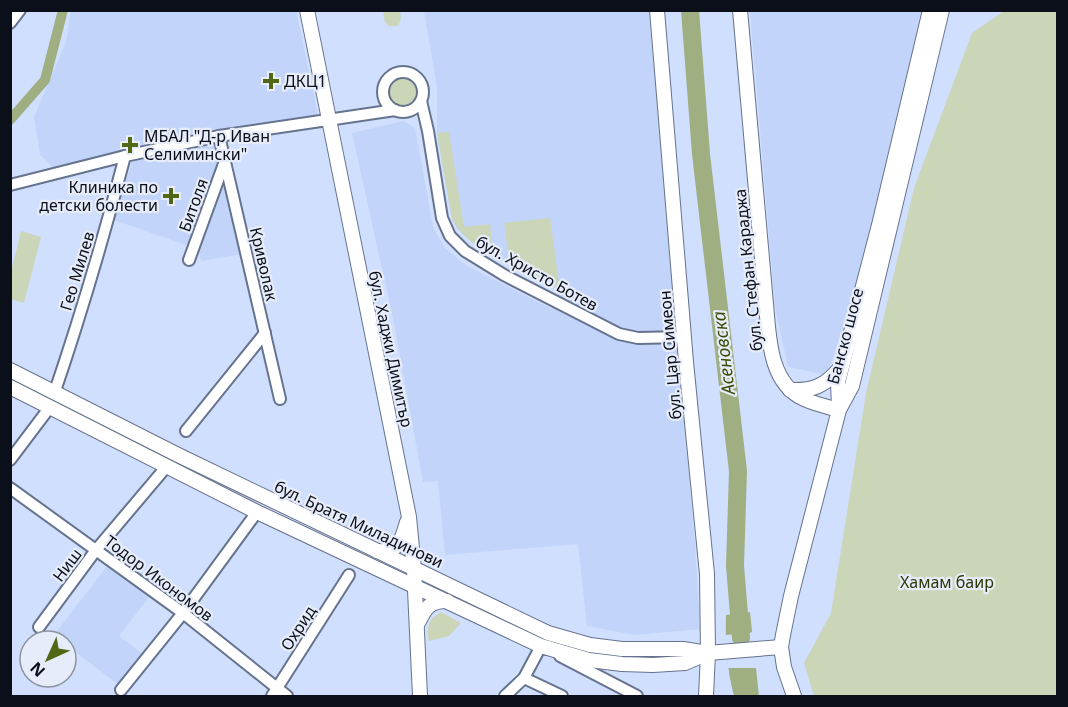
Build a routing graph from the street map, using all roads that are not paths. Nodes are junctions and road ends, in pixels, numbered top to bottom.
1 (20, 10) edge
2 (307, 10) edge
3 (657, 10) edge
4 (740, 10) edge
5 (930, 10) edge
6 (942, 10) edge
7 (10, 23) edge
8 (384, 96) junction
9 (421, 101) junction
10 (395, 110) junction
11 (407, 112) junction
12 (364, 114) junction
13 (328, 119) junction
14 (428, 131) junction
15 (219, 136) junction
16 (125, 156) junction
17 (225, 160) junction
18 (10, 185) edge
19 (189, 260) dead end
20 (265, 333) junction
21 (684, 337) junction
22 (843, 364) junction
23 (10, 370) edge
24 (845, 384) junction
25 (10, 387) edge
26 (790, 390) junction
27 (280, 399) dead end
28 (52, 400) junction
29 (839, 410) junction
30 (186, 431) dead end
31 (10, 460) edge
32 (167, 466) junction
33 (10, 488) edge
34 (257, 512) junction
35 (409, 517) junction
36 (96, 550) junction
37 (377, 551) junction
38 (414, 569) junction
39 (349, 575) dead end
40 (415, 586) junction
41 (447, 601) junction
42 (183, 613) junction
43 (39, 627) dead end
44 (416, 627) junction
45 (541, 646) junction
46 (781, 647) junction
47 (708, 652) junction
48 (524, 678) junction
49 (121, 690) dead end
50 (274, 692) edge
51 (287, 696) edge
52 (420, 696) edge
53 (505, 696) edge
54 (562, 696) edge
55 (637, 696) edge
56 (706, 696) edge
57 (794, 696) edge

1 - 7 street
2 - 13 main road, бул. Хаджи Димитър
3 - 21 main road, бул. Цар Симеон
4 - 26 main road, бул. Стефан Караджа
5 - 22 main road, Банско шосе
6 - 24 main road, Банско шосе
8 - 9 street
8 - 10 street
8 - 12 street
9 - 11 street
9 - 14 street, бул. Христо Ботев
10 - 11 street
10 - 12 street
11 - 14 street
12 - 13 street
13 - 15 street
13 - 35 main road, бул. Хаджи Димитър
14 - 21 street, бул. Христо Ботев
15 - 16 street
15 - 17 street, Криволак
16 - 18 street
16 - 28 street, Гео Милев
17 - 19 street, Битоля
17 - 20 street, Криволак
20 - 27 street, Криволак
20 - 30 street
21 - 47 main road, бул. Цар Симеон
22 - 24 main road, Банско шосе
22 - 26 main road
23 - 28 main road, бул. Братя Миладинови
24 - 29 main road, Банско шосе
25 - 28 main road, бул. Братя Миладинови
26 - 29 main road
28 - 31 street, Гео Милев
28 - 32 main road, бул. Братя Миладинови
28 - 37 main road, бул. Братя Миладинови
29 - 46 main road
32 - 34 main road, бул. Братя Миладинови
32 - 36 street, Ниш
33 - 36 street, Тодор Икономов
34 - 40 main road, бул. Братя Миладинови
34 - 42 street
35 - 37 main road
35 - 38 main road, бул. Хаджи Димитър
36 - 42 street, Тодор Икономов
36 - 43 street, Ниш
37 - 38 main road, бул. Братя Миладинови
38 - 40 main road, бул. Хаджи Димитър
38 - 47 main road, бул. Братя Миладинови
39 - 50 street, Охрид
40 - 41 main road, бул. Братя Миладинови
40 - 44 main road, бул. Хаджи Димитър
41 - 44 main road
41 - 45 main road, бул. Братя Миладинови
42 - 49 street
42 - 50 street, Тодор Икономов
44 - 52 main road, бул. Хаджи Димитър
45 - 47 main road, бул. Братя Миладинови
45 - 48 street
45 - 55 street, бул. Братя Миладинови
46 - 47 main road, бул. Братя Миладинови
46 - 57 main road
47 - 56 main road, бул. Цар Симеон
48 - 53 street
48 - 54 street
50 - 51 street, Тодор Икономов

